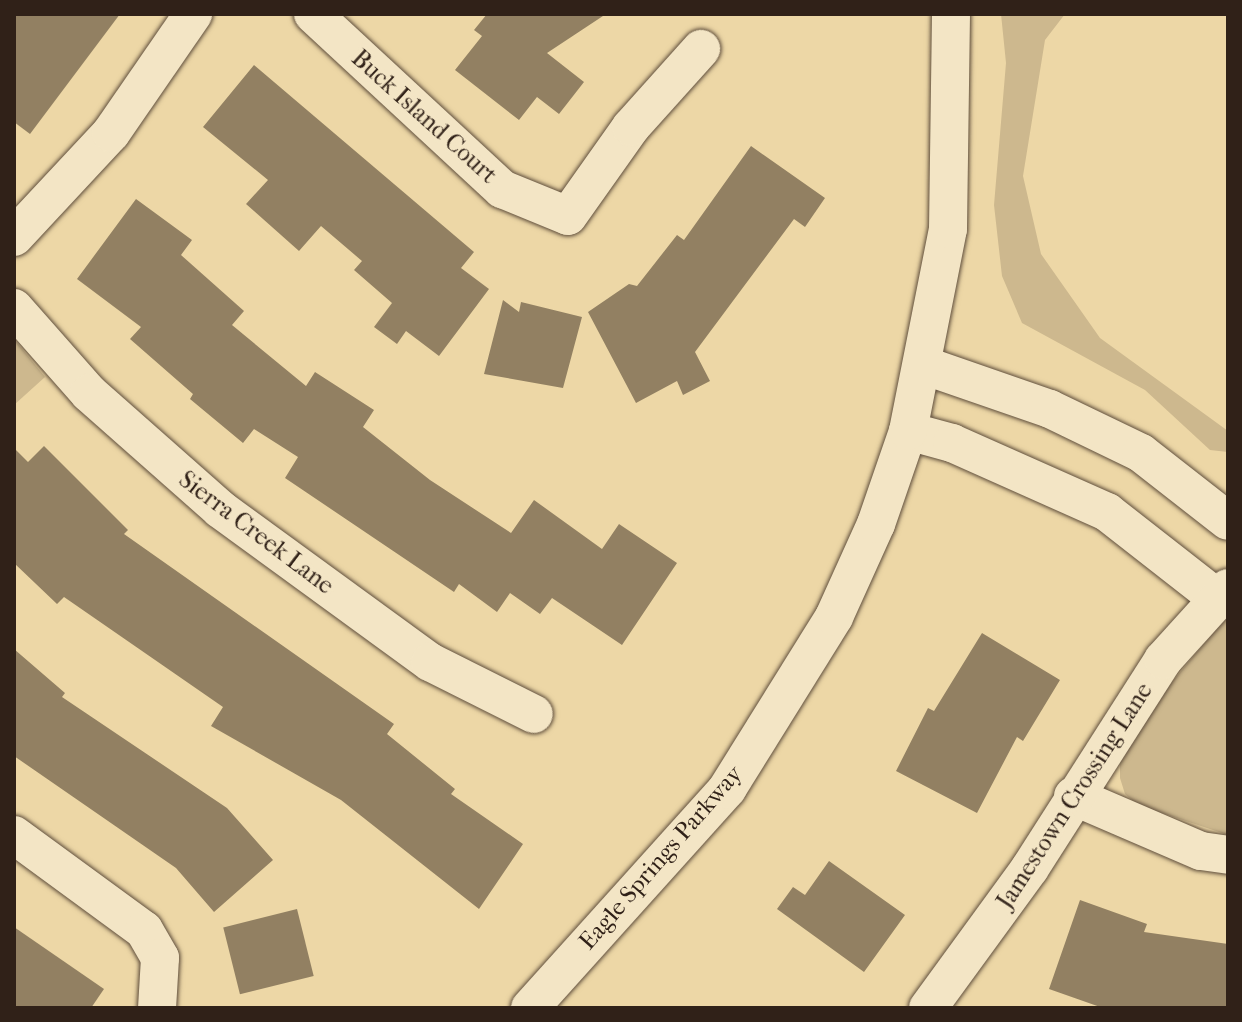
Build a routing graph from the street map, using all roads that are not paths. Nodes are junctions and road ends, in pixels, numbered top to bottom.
1 (193, 14) edge
2 (313, 14) edge
3 (951, 14) edge
4 (701, 49) dead end
5 (14, 237) edge
6 (14, 308) edge
7 (923, 365) junction
8 (908, 431) junction
9 (1228, 521) edge
10 (1223, 593) edge
11 (534, 714) dead end
12 (1073, 796) junction
13 (14, 835) edge
14 (1228, 855) edge
15 (160, 998) edge
16 (530, 1008) edge
17 (928, 1008) edge

1 - 5 street
2 - 4 street, Buck Island Court
3 - 7 street, Eagle Springs Parkway
6 - 11 street, Sierra Creek Lane
7 - 8 street, Eagle Springs Parkway
7 - 9 street
8 - 10 street
8 - 16 street, Eagle Springs Parkway
10 - 12 street, Jamestown Crossing Lane
12 - 14 street
12 - 17 street, Jamestown Crossing Lane
13 - 15 street

